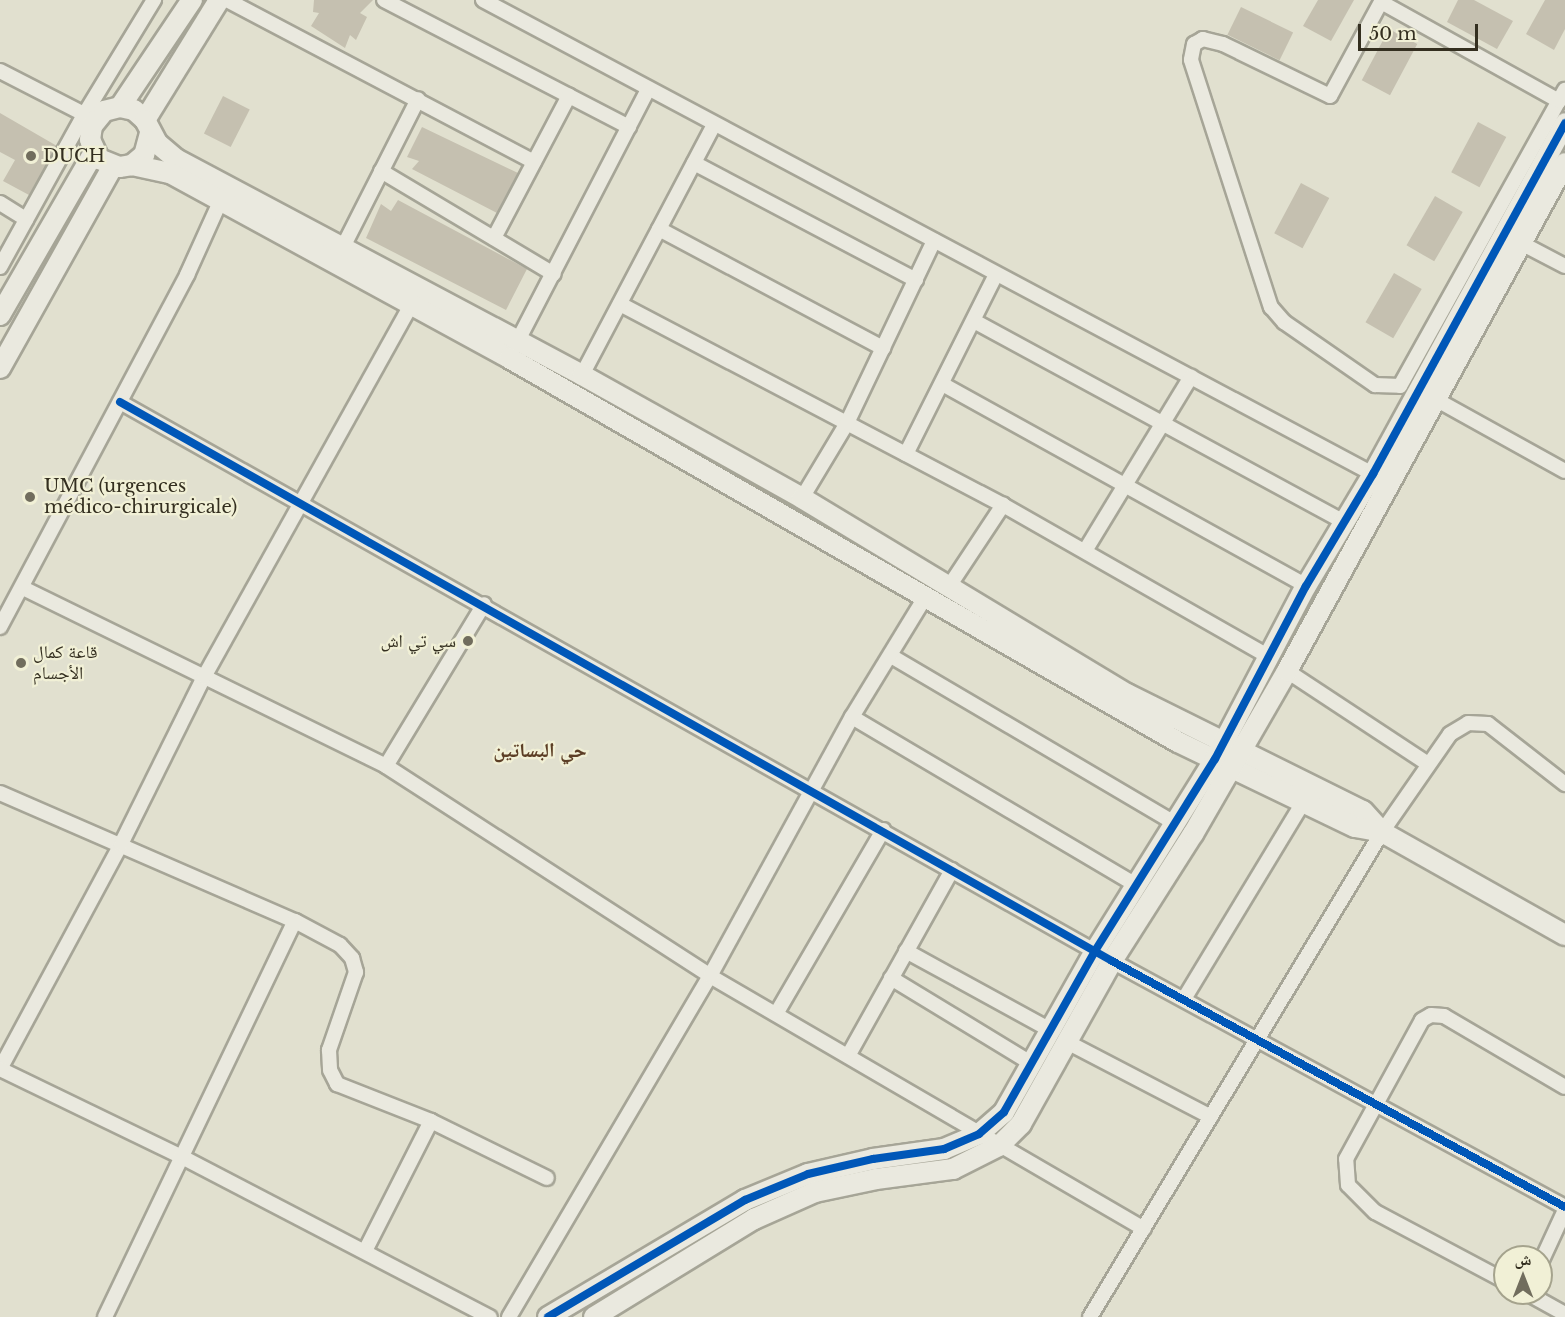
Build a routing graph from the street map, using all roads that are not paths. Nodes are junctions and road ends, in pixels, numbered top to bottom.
1 (192, 0) edge
2 (219, 0) edge
3 (227, 0) edge
4 (384, 0) edge
5 (483, 0) edge
6 (150, 1) edge
7 (1381, 1) edge
8 (0, 71) edge
9 (648, 89) junction
10 (1562, 95) edge
11 (569, 96) junction
12 (418, 99) junction
13 (120, 107) junction
14 (90, 117) junction
15 (1565, 123) edge
16 (714, 125) junction
17 (148, 127) junction
18 (629, 127) junction
19 (94, 152) junction
20 (534, 162) junction
21 (694, 164) junction
22 (1565, 164) edge
23 (122, 165) junction
24 (381, 171) junction
25 (220, 202) junction
26 (0, 203) edge
27 (26, 219) junction
28 (659, 229) junction
29 (494, 238) junction
30 (934, 242) junction
31 (1520, 242) junction
32 (342, 249) junction
33 (1565, 266) edge
34 (0, 267) edge
35 (554, 274) junction
36 (996, 274) junction
37 (916, 280) junction
38 (620, 303) junction
39 (411, 305) junction
40 (0, 315) edge
41 (974, 321) junction
42 (883, 348) junction
43 (514, 349) junction
44 (0, 368) edge
45 (582, 375) junction
46 (1191, 377) junction
47 (944, 385) junction
48 (1437, 400) junction
49 (120, 402) junction
50 (847, 423) junction
51 (1162, 423) junction
52 (906, 454) junction
53 (1565, 471) edge
54 (1372, 474) junction
55 (1122, 484) junction
56 (802, 498) junction
57 (302, 502) junction
58 (1003, 505) junction
59 (1344, 522) junction
60 (1085, 551) junction
61 (1306, 586) junction
62 (23, 588) junction
63 (948, 588) junction
64 (924, 599) junction
65 (484, 604) junction
66 (0, 627) edge
67 (891, 656) junction
68 (1270, 657) junction
69 (1287, 671) junction
70 (204, 677) junction
71 (852, 717) junction
72 (1228, 755) junction
73 (1428, 764) junction
74 (386, 766) junction
75 (1565, 784) edge
76 (812, 790) junction
77 (0, 793) edge
78 (1304, 801) junction
79 (1176, 824) junction
80 (882, 830) junction
81 (1382, 832) junction
82 (121, 844) junction
83 (952, 870) junction
84 (1138, 886) junction
85 (295, 921) junction
86 (1565, 935) edge
87 (906, 951) junction
88 (1095, 951) junction
89 (1112, 961) junction
90 (710, 976) junction
91 (891, 978) junction
92 (1184, 999) junction
93 (776, 1014) junction
94 (1050, 1030) junction
95 (1258, 1039) junction
96 (1067, 1042) junction
97 (848, 1056) junction
98 (1032, 1063) junction
99 (0, 1069) edge
100 (1565, 1087) edge
101 (1376, 1105) junction
102 (1211, 1117) junction
103 (431, 1121) junction
104 (979, 1134) junction
105 (999, 1146) junction
106 (182, 1156) junction
107 (547, 1178) dead end
108 (1565, 1209) edge
109 (1144, 1229) junction
110 (1549, 1245) edge
111 (365, 1251) junction
112 (1493, 1275) edge
113 (1549, 1305) edge
114 (1565, 1314) edge
115 (105, 1317) edge
116 (490, 1317) edge
117 (509, 1317) edge
118 (548, 1317) edge
119 (594, 1317) edge
120 (1090, 1317) edge

1 - 13 main road
2 - 17 main road
3 - 12 street
4 - 11 street
5 - 9 street
6 - 14 street
7 - 10 street
7 - 10 street
8 - 14 street
9 - 16 street
9 - 18 street
11 - 18 street
11 - 20 street
12 - 20 street
12 - 24 street
13 - 14 main road
13 - 17 main road
14 - 19 main road
14 - 27 street
15 - 54 main road
16 - 21 street
16 - 30 street
17 - 23 main road
17 - 32 main road
18 - 35 street
19 - 23 main road
19 - 40 main road
20 - 29 street
21 - 28 street
21 - 37 street
22 - 31 main road
23 - 25 main road
23 - 44 main road
24 - 29 street
24 - 32 street
25 - 39 main road
25 - 49 street
26 - 27 street
27 - 34 street
28 - 38 street
28 - 42 street
29 - 35 street
30 - 36 street
30 - 37 street
31 - 33 street
31 - 48 main road
32 - 43 main road
35 - 43 street
36 - 41 street
36 - 46 street
37 - 42 street
38 - 45 street
38 - 50 street
39 - 43 main road
39 - 57 street
41 - 47 street
41 - 51 street
42 - 50 street
43 - 45 main road
43 - 64 main road
45 - 56 main road
46 - 51 street
46 - 54 street
47 - 52 street
47 - 55 street
48 - 53 street
48 - 69 main road
49 - 57 street
49 - 62 street
50 - 52 street
50 - 56 street
51 - 55 street
51 - 59 street
52 - 58 street
54 - 59 main road
55 - 60 street
55 - 61 street
56 - 63 main road
57 - 65 street
57 - 70 street
58 - 60 street
58 - 63 street
59 - 61 main road
60 - 68 street
61 - 68 main road
62 - 66 street
62 - 70 street
63 - 72 main road
64 - 67 street
64 - 72 main road
65 - 74 street
65 - 76 street
67 - 71 street
67 - 79 street
68 - 72 main road
69 - 72 main road
69 - 73 street
70 - 74 street
70 - 82 street
71 - 76 street
71 - 84 street
72 - 78 main road
72 - 79 main road
72 - 81 main road
72 - 89 main road
73 - 75 street
73 - 81 street
74 - 90 street
76 - 80 street
76 - 90 street
77 - 82 street
78 - 81 main road
78 - 92 street
79 - 84 main road
80 - 83 street
80 - 93 street
81 - 86 main road
81 - 95 street
82 - 85 street
82 - 99 street
83 - 87 street
83 - 88 street
84 - 88 main road
85 - 103 street
85 - 106 street
87 - 91 street
87 - 94 street
88 - 89 street
88 - 94 main road
89 - 92 street
89 - 96 main road
90 - 93 street
90 - 117 street
91 - 97 street
91 - 98 street
92 - 95 street
93 - 97 street
94 - 98 main road
95 - 101 street
95 - 102 street
96 - 102 street
96 - 105 main road
97 - 104 street
98 - 104 main road
99 - 106 street
100 - 101 street
101 - 108 street
101 - 112 street
102 - 109 street
103 - 107 street
103 - 111 street
104 - 105 street
104 - 118 main road
105 - 109 street
105 - 119 main road
106 - 111 street
106 - 115 street
108 - 110 street
109 - 120 street
111 - 116 street
113 - 114 street

